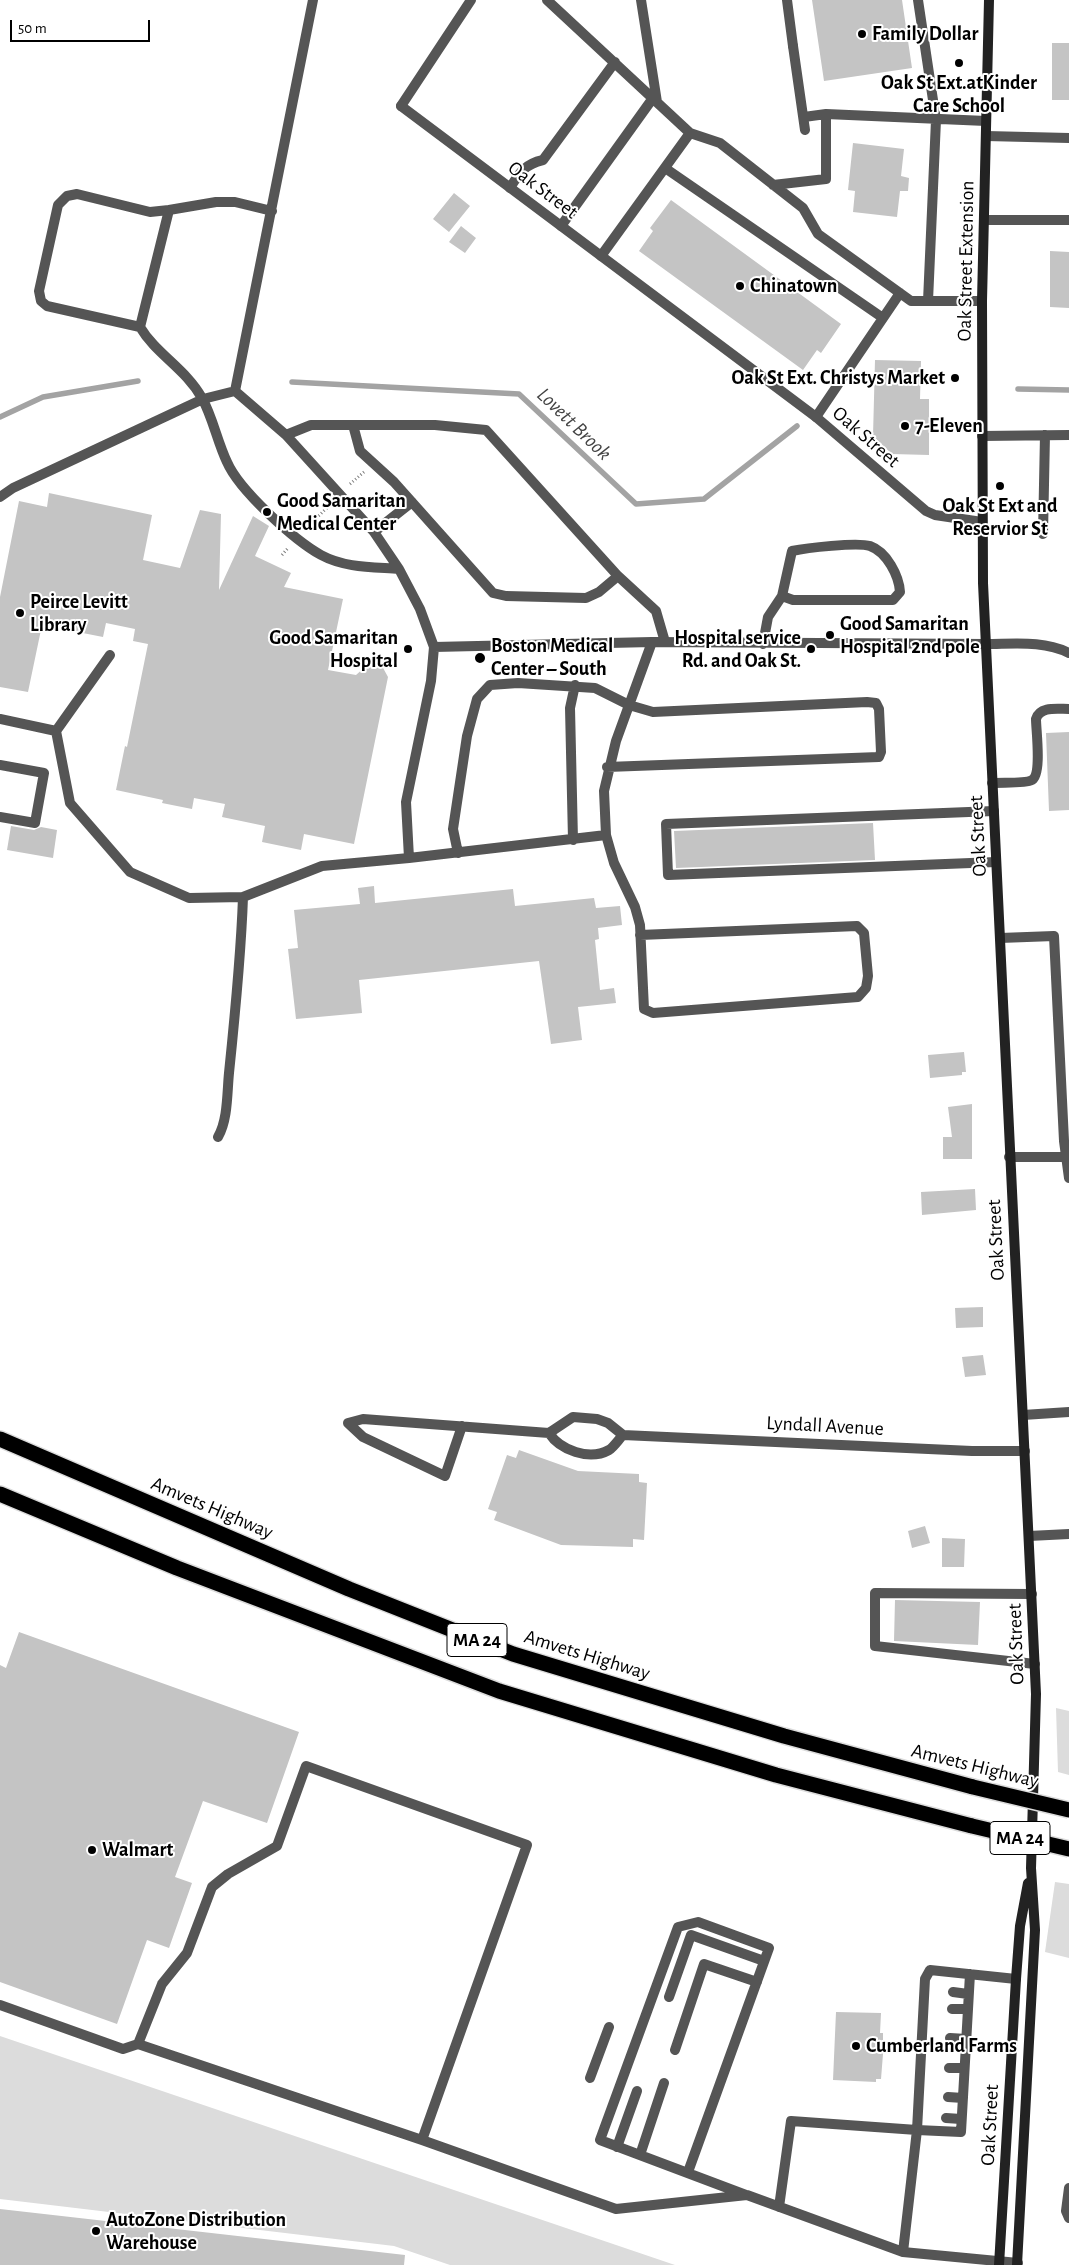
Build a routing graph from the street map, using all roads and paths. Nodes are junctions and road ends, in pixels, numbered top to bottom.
1 (313, 0) edge
2 (471, 0) edge
3 (547, 0) edge
4 (641, 0) edge
5 (787, 0) edge
6 (918, 0) edge
7 (989, 0) edge
8 (614, 62) junction
9 (655, 100) junction
10 (826, 114) junction
11 (804, 117) junction
12 (936, 120) junction
13 (986, 121) junction
14 (806, 130) dead end
15 (690, 133) junction
16 (986, 136) junction
17 (1069, 138) edge
18 (665, 168) junction
19 (773, 186) junction
20 (510, 188) junction
21 (169, 210) junction
22 (272, 212) junction
23 (984, 220) junction
24 (1069, 220) edge
25 (561, 226) junction
26 (601, 256) junction
27 (900, 293) junction
28 (928, 301) junction
29 (982, 301) junction
30 (883, 318) junction
31 (140, 327) junction
32 (235, 392) junction
33 (203, 399) junction
34 (816, 417) junction
35 (353, 425) junction
36 (286, 435) junction
37 (1045, 435) junction
38 (1069, 435) edge
39 (982, 436) junction
40 (374, 464) junction
41 (340, 496) junction
42 (0, 497) edge
43 (412, 502) junction
44 (982, 522) junction
45 (374, 532) junction
46 (1043, 534) dead end
47 (297, 537) junction
48 (282, 554) dead end
49 (399, 569) junction
50 (618, 576) junction
51 (782, 596) junction
52 (652, 642) junction
53 (665, 642) junction
54 (763, 644) junction
55 (986, 644) junction
56 (434, 647) junction
57 (1069, 653) edge
58 (110, 655) dead end
59 (575, 685) junction
60 (629, 705) junction
61 (1069, 710) edge
62 (0, 719) edge
63 (56, 731) junction
64 (0, 765) edge
65 (608, 767) junction
66 (992, 783) junction
67 (994, 811) junction
68 (0, 817) edge
69 (606, 835) junction
70 (573, 840) junction
71 (458, 853) junction
72 (409, 858) junction
73 (996, 862) junction
74 (243, 897) junction
75 (640, 935) junction
76 (1000, 938) junction
77 (218, 1137) dead end
78 (1010, 1157) junction
79 (1068, 1157) edge
80 (1069, 1178) edge
81 (1069, 1412) edge
82 (1023, 1415) junction
83 (462, 1426) junction
84 (549, 1433) junction
85 (623, 1435) junction
86 (0, 1439) edge
87 (1025, 1451) junction
88 (0, 1494) edge
89 (1069, 1534) edge
90 (1029, 1536) junction
91 (1032, 1594) junction
92 (1035, 1664) junction
93 (1069, 1810) edge
94 (1069, 1850) edge
95 (1031, 1868) junction
96 (764, 1961) junction
97 (970, 1974) junction
98 (1016, 1979) junction
99 (757, 1982) junction
100 (952, 1992) dead end
101 (968, 1994) junction
102 (669, 1997) dead end
103 (0, 2005) edge
104 (952, 2009) dead end
105 (968, 2009) junction
106 (609, 2027) dead end
107 (950, 2038) dead end
108 (966, 2039) junction
109 (138, 2044) junction
110 (675, 2050) dead end
111 (949, 2068) dead end
112 (964, 2068) junction
113 (590, 2078) dead end
114 (664, 2083) dead end
115 (636, 2091) dead end
116 (948, 2097) dead end
117 (963, 2098) junction
118 (946, 2118) dead end
119 (961, 2119) junction
120 (917, 2130) junction
121 (422, 2140) junction
122 (617, 2147) junction
123 (640, 2155) junction
124 (688, 2172) junction
125 (1069, 2188) edge
126 (747, 2195) junction
127 (779, 2207) junction
128 (1069, 2218) edge
129 (903, 2252) junction
130 (999, 2263) edge
131 (1017, 2264) edge

1 - 22 street
2 - 20 street, Oak Street
3 - 8 street
4 - 9 street
5 - 11 street
6 - 12 street
7 - 13 main road, Oak Street Extension
8 - 9 street
8 - 20 street
9 - 15 street
9 - 25 street
10 - 11 street
10 - 12 street
10 - 19 street
11 - 14 street
12 - 13 street
12 - 28 street
13 - 16 main road, Oak Street Extension
15 - 18 street
15 - 19 street
16 - 17 street
16 - 23 main road, Oak Street Extension
18 - 26 street
18 - 30 street
19 - 27 street
20 - 25 street, Oak Street
21 - 22 street
21 - 31 street
21 - 31 street
22 - 32 street
23 - 24 street
23 - 29 main road, Oak Street Extension
25 - 26 street, Oak Street
26 - 34 street, Oak Street
27 - 28 street
27 - 30 street
28 - 29 street
29 - 39 main road, Oak Street Extension
30 - 34 street
31 - 33 street
32 - 33 street
32 - 36 street
33 - 42 street
33 - 47 street
34 - 44 street, Oak Street
35 - 36 street
35 - 40 street
35 - 50 street
36 - 41 street
37 - 38 street
37 - 39 street
37 - 46 street
39 - 44 main road, Oak Street Extension
40 - 41 path
40 - 43 street
41 - 45 street
41 - 47 path
43 - 45 street
43 - 50 street
44 - 55 main road, Oak Street
45 - 49 street
47 - 48 path
47 - 49 street
49 - 56 street
50 - 53 street
51 - 51 street
51 - 54 street
52 - 53 street
52 - 56 street
52 - 60 street
53 - 54 street
54 - 55 street
55 - 57 street
55 - 66 main road, Oak Street
56 - 72 street
58 - 63 street
59 - 60 street
59 - 70 street
59 - 71 street
60 - 65 street
60 - 65 street
61 - 66 street
62 - 63 street
63 - 74 street
64 - 68 street
65 - 69 street
66 - 67 main road, Oak Street
67 - 73 main road, Oak Street
67 - 73 street
69 - 70 street
69 - 75 street
70 - 71 street
71 - 72 street
72 - 74 street
73 - 76 main road, Oak Street
74 - 77 street
75 - 75 street
76 - 78 main road, Oak Street
76 - 79 street
78 - 79 street
78 - 82 main road, Oak Street
79 - 80 street
81 - 82 street
82 - 87 main road, Oak Street
83 - 83 street
83 - 84 street
84 - 85 street
84 - 85 street
85 - 87 street, Lyndall Avenue
86 - 93 highway, Amvets Highway / MA 24, bridge
87 - 90 main road, Oak Street
88 - 94 highway, MA 24, bridge
89 - 90 street
90 - 91 main road, Oak Street
91 - 92 main road, Oak Street
91 - 92 street
92 - 95 main road, Oak Street
95 - 98 main road, Oak Street
95 - 131 main road, Oak Street
96 - 99 street
96 - 102 street
96 - 122 street
97 - 98 street
97 - 101 street
97 - 120 street
98 - 130 main road, Oak Street
99 - 110 street
99 - 124 street
100 - 101 street
101 - 105 street
103 - 109 street
104 - 105 street
105 - 108 street
106 - 113 street
107 - 108 street
108 - 112 street
109 - 121 street
109 - 121 street
111 - 112 street
112 - 117 street
114 - 123 street
115 - 122 street
116 - 117 street
117 - 119 street
118 - 119 street
119 - 120 street
120 - 127 street
120 - 129 street
121 - 126 street
122 - 123 street
123 - 124 street
124 - 126 street
125 - 128 street
126 - 127 street
127 - 129 street
129 - 130 street
130 - 131 street

